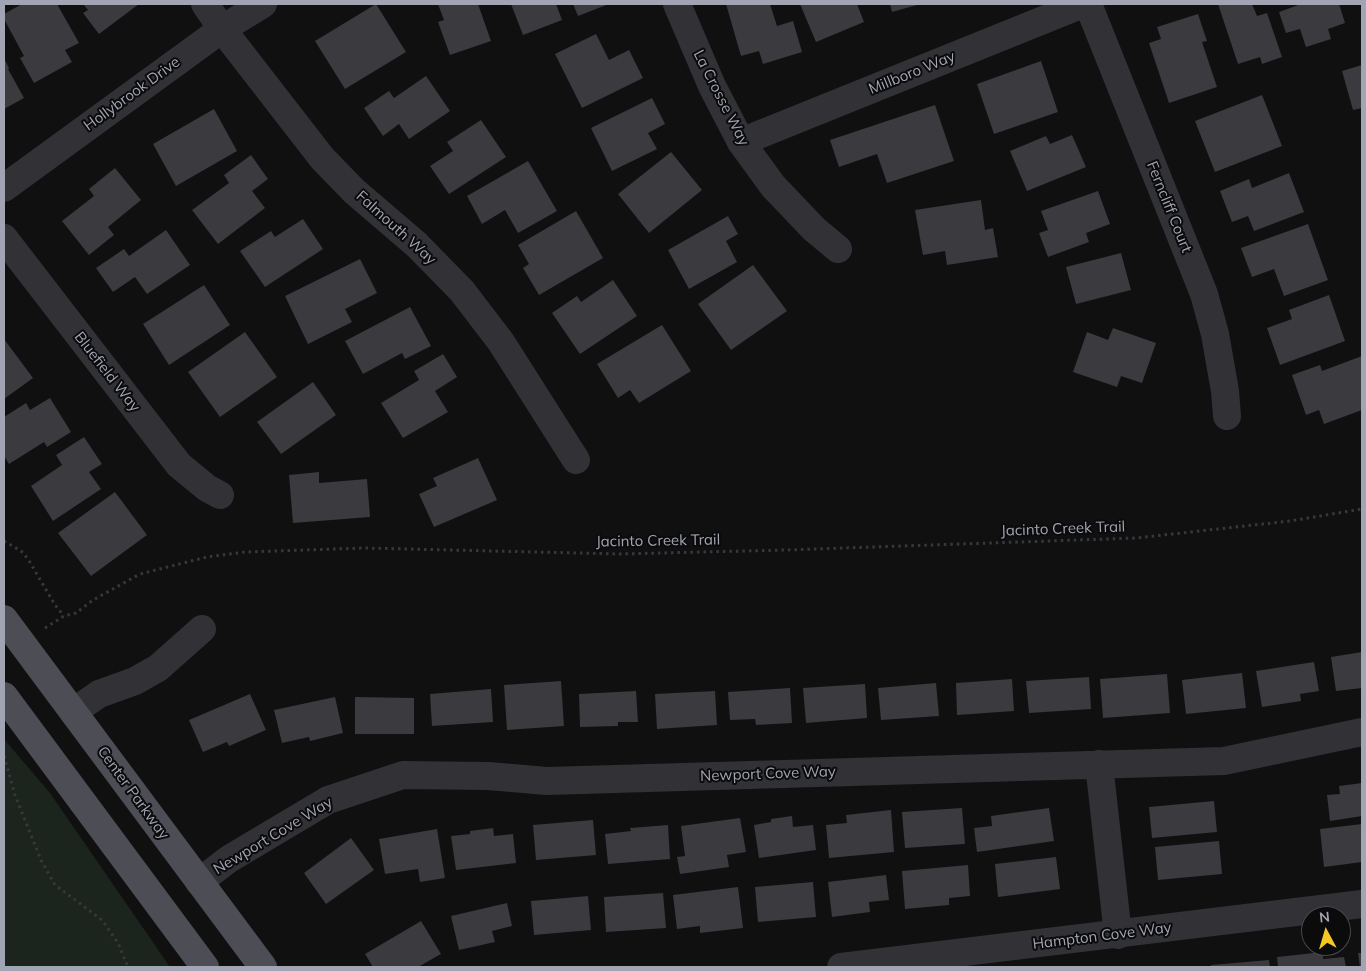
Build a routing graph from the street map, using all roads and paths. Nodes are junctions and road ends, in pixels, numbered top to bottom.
1 (205, 4) edge
2 (263, 4) edge
3 (677, 4) edge
4 (1083, 4) edge
5 (1088, 4) edge
6 (222, 29) junction
7 (741, 142) junction
8 (4, 188) edge
9 (4, 238) edge
10 (838, 249) dead end
11 (1227, 416) dead end
12 (576, 460) dead end
13 (220, 496) dead end
14 (1362, 509) edge
15 (4, 541) edge
16 (4, 619) edge
17 (202, 629) dead end
18 (4, 696) edge
19 (73, 712) junction
20 (1362, 732) edge
21 (4, 756) edge
22 (1099, 764) junction
23 (199, 882) junction
24 (1362, 904) edge
25 (1118, 934) junction
26 (128, 967) edge
27 (205, 967) edge
28 (263, 967) edge
29 (841, 967) edge

1 - 6 street, Falmouth Way
2 - 6 street, Hollybrook Drive
3 - 7 street, La Crosse Way
4 - 7 street, Millboro Way
5 - 11 street, Ferncliff Court
6 - 8 street, Hollybrook Drive
6 - 12 street, Falmouth Way
7 - 10 street, La Crosse Way
9 - 13 street, Bluefield Way
14 - 15 path, Jacinto Creek Trail
16 - 19 main road, Center Parkway
17 - 19 street
18 - 27 main road
19 - 23 main road, Center Parkway
20 - 22 street, Newport Cove Way
21 - 26 path
22 - 23 street, Newport Cove Way
22 - 25 street
23 - 28 main road, Center Parkway
24 - 25 street, Hampton Cove Way
25 - 29 street, Hampton Cove Way

